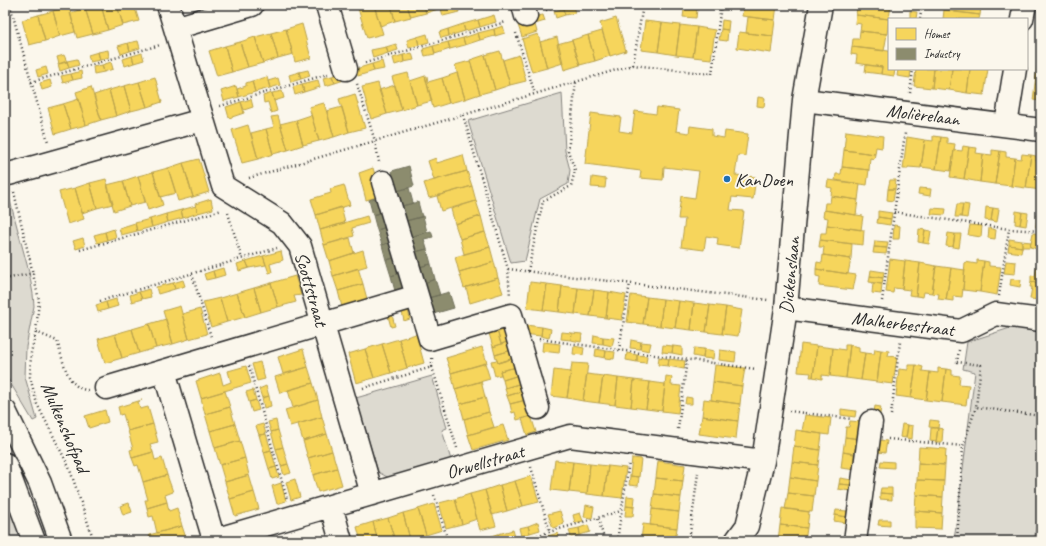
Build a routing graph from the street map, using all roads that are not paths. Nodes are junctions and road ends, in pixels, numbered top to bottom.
1 (168, 5) edge
2 (252, 5) edge
3 (327, 5) edge
4 (821, 5) edge
5 (1025, 5) edge
6 (1022, 18) edge
7 (176, 34) junction
8 (349, 68) road end
9 (1015, 70) edge
10 (804, 100) junction
11 (201, 116) junction
12 (1006, 125) junction
13 (1041, 130) edge
14 (9, 174) road end
15 (383, 182) dead end
16 (417, 296) junction
17 (787, 306) junction
18 (1041, 320) edge
19 (322, 324) junction
20 (164, 371) junction
21 (106, 388) road end
22 (538, 408) dead end
23 (5, 411) edge
24 (881, 429) road end
25 (763, 461) junction
26 (5, 464) edge
27 (372, 494) junction
28 (331, 506) junction
29 (214, 540) edge
30 (34, 541) edge
31 (61, 541) edge
32 (341, 541) edge
33 (736, 541) edge
34 (855, 541) edge

1 - 7 street
2 - 7 street
3 - 8 street
4 - 10 street, Dickenslaan
5 - 6 street
7 - 11 street
9 - 12 street
10 - 12 street, Molièrelaan
10 - 17 street, Dickenslaan
11 - 14 street
11 - 19 street, Scottstraat
12 - 13 street, Molièrelaan
15 - 16 street
16 - 19 street
16 - 22 street
17 - 18 street, Malherbestraat
17 - 25 street, Dickenslaan
19 - 20 street
19 - 27 street, Scottstraat
20 - 21 street
20 - 29 street, Orwellstraat
23 - 31 street
24 - 34 street
25 - 27 street, Orwellstraat
25 - 33 street, Dickenslaan
26 - 30 street
27 - 28 street, Orwellstraat
28 - 29 street, Orwellstraat
28 - 32 street

